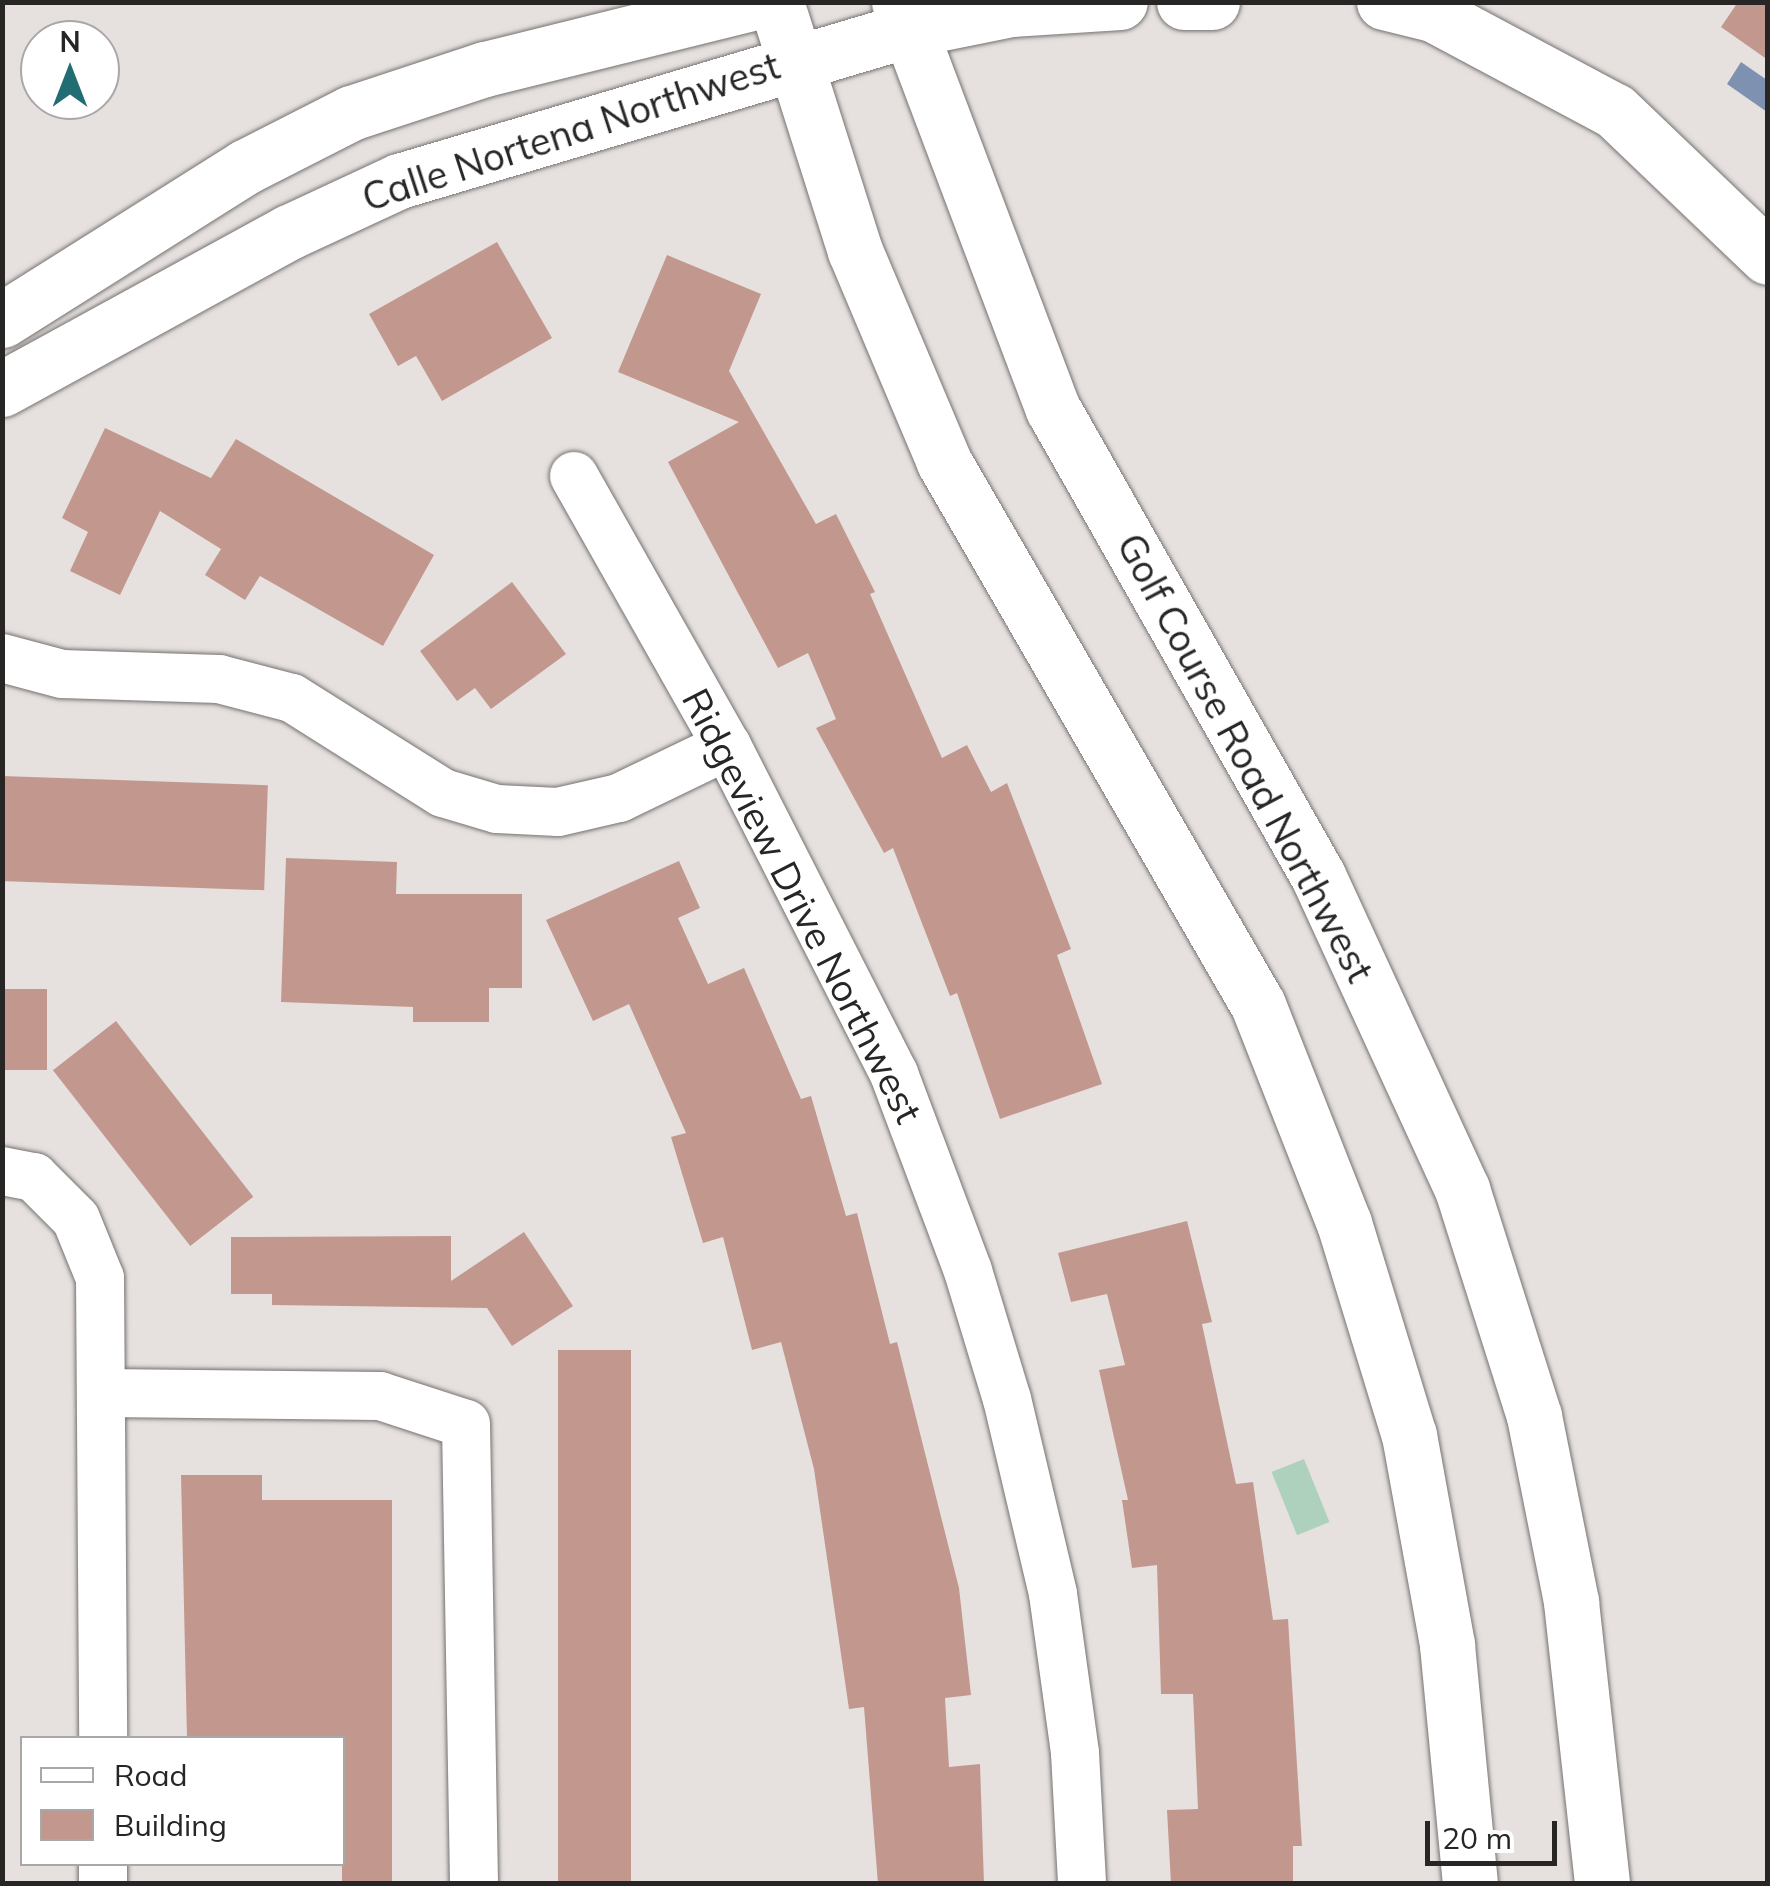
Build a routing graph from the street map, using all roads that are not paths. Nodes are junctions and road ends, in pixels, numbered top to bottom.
1 (756, 2) edge
2 (776, 2) edge
3 (1120, 2) edge
4 (1184, 2) edge
5 (1212, 2) edge
6 (1384, 2) edge
7 (903, 16) edge
8 (793, 60) junction
9 (1768, 258) edge
10 (2, 320) edge
11 (2, 390) edge
12 (574, 476) dead end
13 (2, 658) edge
14 (727, 746) junction
15 (2, 1171) edge
16 (104, 1392) junction
17 (103, 1736) edge
18 (474, 1884) edge
19 (1082, 1884) edge
20 (1470, 1884) edge
21 (1602, 1884) edge

1 - 10 main road, Calle Nortena Northwest
2 - 8 main road
3 - 7 main road, Calle Nortena Northwest
4 - 5 main road
6 - 9 main road
7 - 8 main road, Calle Nortena Northwest
7 - 21 main road, Golf Course Road Northwest
8 - 11 main road, Calle Nortena Northwest
8 - 20 main road
12 - 14 street, Ridgeview Drive Northwest
13 - 14 street
14 - 19 street, Ridgeview Drive Northwest
15 - 16 street
16 - 17 street
16 - 18 street

